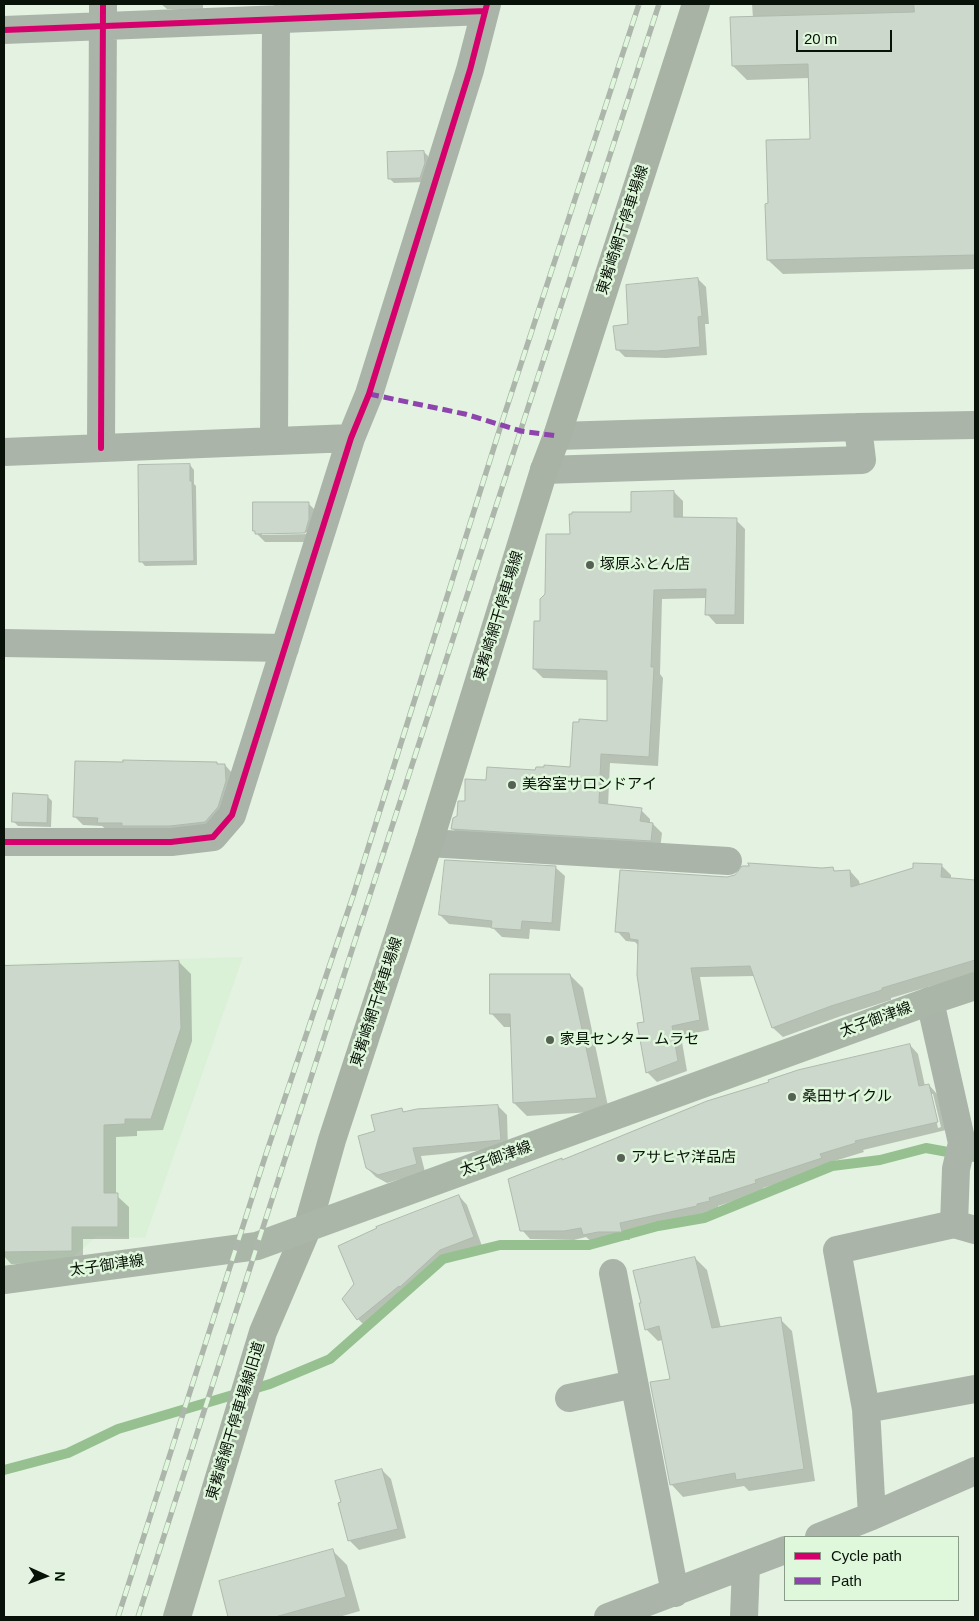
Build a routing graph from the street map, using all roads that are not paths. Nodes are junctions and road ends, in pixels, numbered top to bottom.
1 (696, 4) edge
2 (486, 7) edge
3 (401, 9) edge
4 (102, 15) edge
5 (276, 19) junction
6 (4, 30) edge
7 (975, 425) edge
8 (858, 427) junction
9 (557, 436) junction
10 (351, 438) junction
11 (274, 442) junction
12 (101, 448) junction
13 (4, 452) edge
14 (544, 470) junction
15 (4, 643) edge
16 (285, 648) junction
17 (4, 842) edge
18 (429, 843) junction
19 (728, 861) dead end
20 (975, 986) edge
21 (930, 1000) junction
22 (965, 1227) edge
23 (307, 1229) junction
24 (613, 1273) dead end
25 (4, 1280) edge
26 (634, 1384) junction
27 (975, 1389) edge
28 (569, 1398) dead end
29 (866, 1410) junction
30 (975, 1471) edge
31 (872, 1516) junction
32 (821, 1536) edge
33 (784, 1550) edge
34 (746, 1566) junction
35 (675, 1593) junction
36 (177, 1617) edge
37 (608, 1617) edge
38 (744, 1617) edge

1 - 9 main road, 東觜崎網干停車場線
2 - 3 street
2 - 10 street
3 - 5 street
4 - 5 street
4 - 6 street
4 - 12 street
5 - 11 street
7 - 8 street
8 - 9 street
8 - 14 street
9 - 14 main road, 東觜崎網干停車場線
10 - 11 street
10 - 16 street
11 - 12 street
12 - 13 street
14 - 18 main road, 東觜崎網干停車場線
15 - 16 street
16 - 17 street
18 - 19 street
18 - 23 main road, 東觜崎網干停車場線
20 - 21 main road, 太子御津線
21 - 22 street
21 - 23 main road, 太子御津線
22 - 29 street
23 - 25 main road, 太子御津線
23 - 36 main road, 東觜崎網干停車場線旧道
24 - 26 street
26 - 28 street
26 - 35 street
27 - 29 street
29 - 31 street
30 - 31 street
31 - 32 street
33 - 34 street
34 - 35 street
34 - 38 street
35 - 37 street

